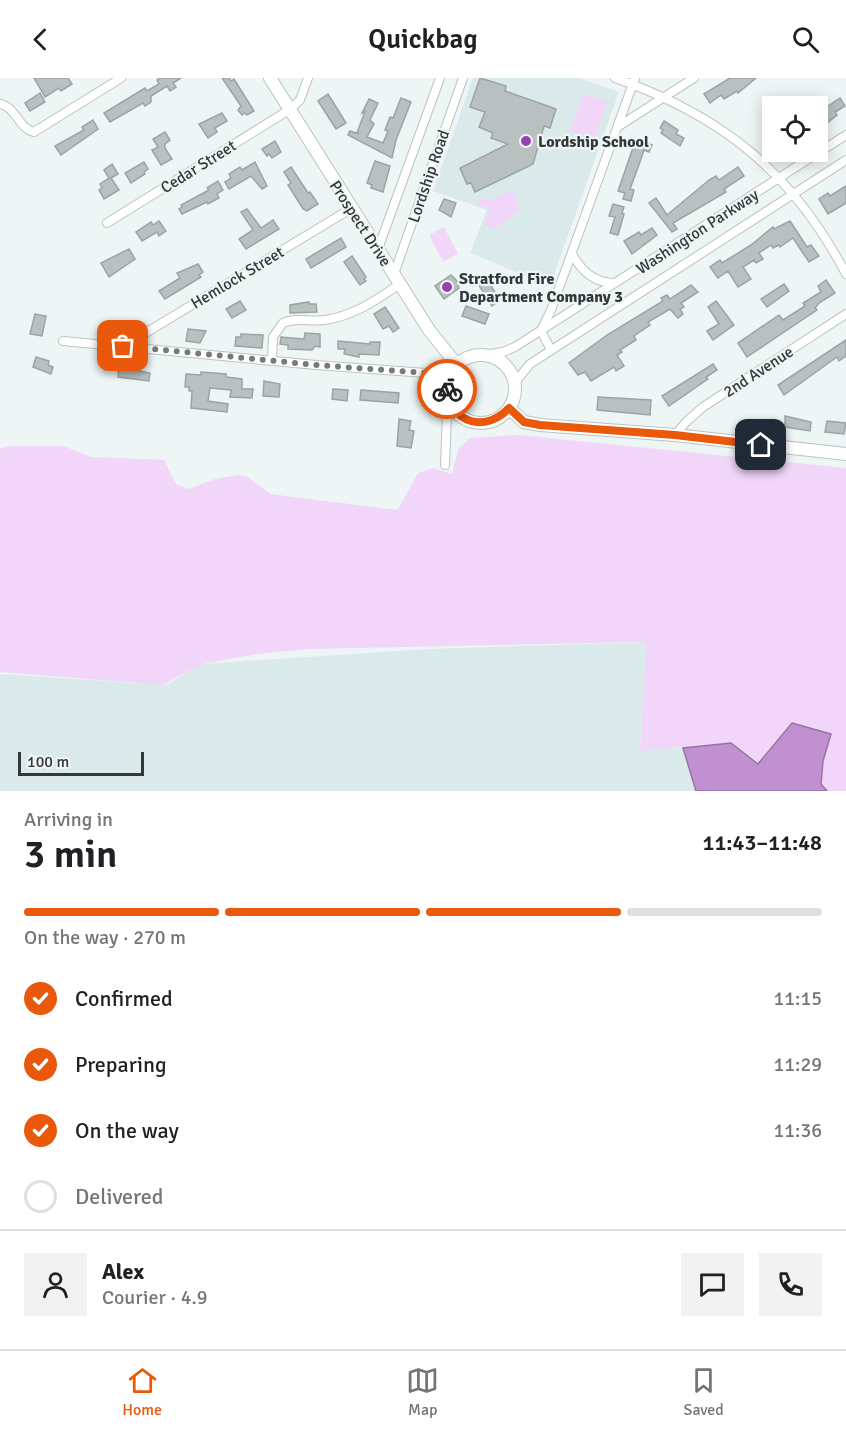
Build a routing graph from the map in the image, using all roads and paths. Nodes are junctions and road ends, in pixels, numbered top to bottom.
1 (122, 78) edge
2 (270, 78) edge
3 (308, 78) edge
4 (440, 78) edge
5 (463, 78) edge
6 (615, 78) edge
7 (694, 78) edge
8 (634, 81) edge
9 (665, 97) junction
10 (0, 104) edge
11 (289, 110) junction
12 (619, 126) junction
13 (846, 135) edge
14 (846, 160) edge
15 (779, 178) junction
16 (794, 194) junction
17 (352, 208) junction
18 (107, 224) dead end
19 (378, 249) junction
20 (572, 254) junction
21 (846, 274) edge
22 (397, 279) junction
23 (614, 284) junction
24 (846, 314) edge
25 (541, 331) junction
26 (63, 341) dead end
27 (123, 346) junction
28 (551, 350) junction
29 (483, 355) junction
30 (272, 361) junction
31 (457, 365) junction
32 (449, 379) junction
33 (514, 390) junction
34 (452, 406) junction
35 (509, 408) junction
36 (675, 435) junction
37 (846, 454) edge
38 (445, 465) dead end

1 - 10 street
2 - 11 main road, Prospect Drive
3 - 11 street
4 - 19 street, Lordship Road
5 - 22 street, Lordship Road
6 - 8 street
7 - 9 street
8 - 9 street
8 - 12 street
9 - 12 street
9 - 15 street
11 - 17 main road, Prospect Drive
11 - 18 street, Cedar Street
12 - 20 street
13 - 15 street, Washington Parkway
14 - 16 street, Washington Parkway
15 - 16 street
15 - 23 street, Washington Parkway
16 - 21 street
16 - 28 street, Washington Parkway
17 - 19 main road, Prospect Drive
17 - 27 street, Hemlock Street
19 - 22 main road, Prospect Drive
20 - 23 street
20 - 25 street
22 - 30 street
22 - 31 main road, Prospect Drive
23 - 25 street, Washington Parkway
24 - 36 street, 2nd Avenue
25 - 28 street
25 - 29 street, Washington Parkway
26 - 27 street
27 - 30 street
28 - 33 street, Washington Parkway
29 - 31 main road
29 - 33 main road
30 - 32 street
31 - 32 main road
32 - 34 main road
33 - 35 main road
34 - 35 main road
34 - 38 street
35 - 36 main road
36 - 37 main road

